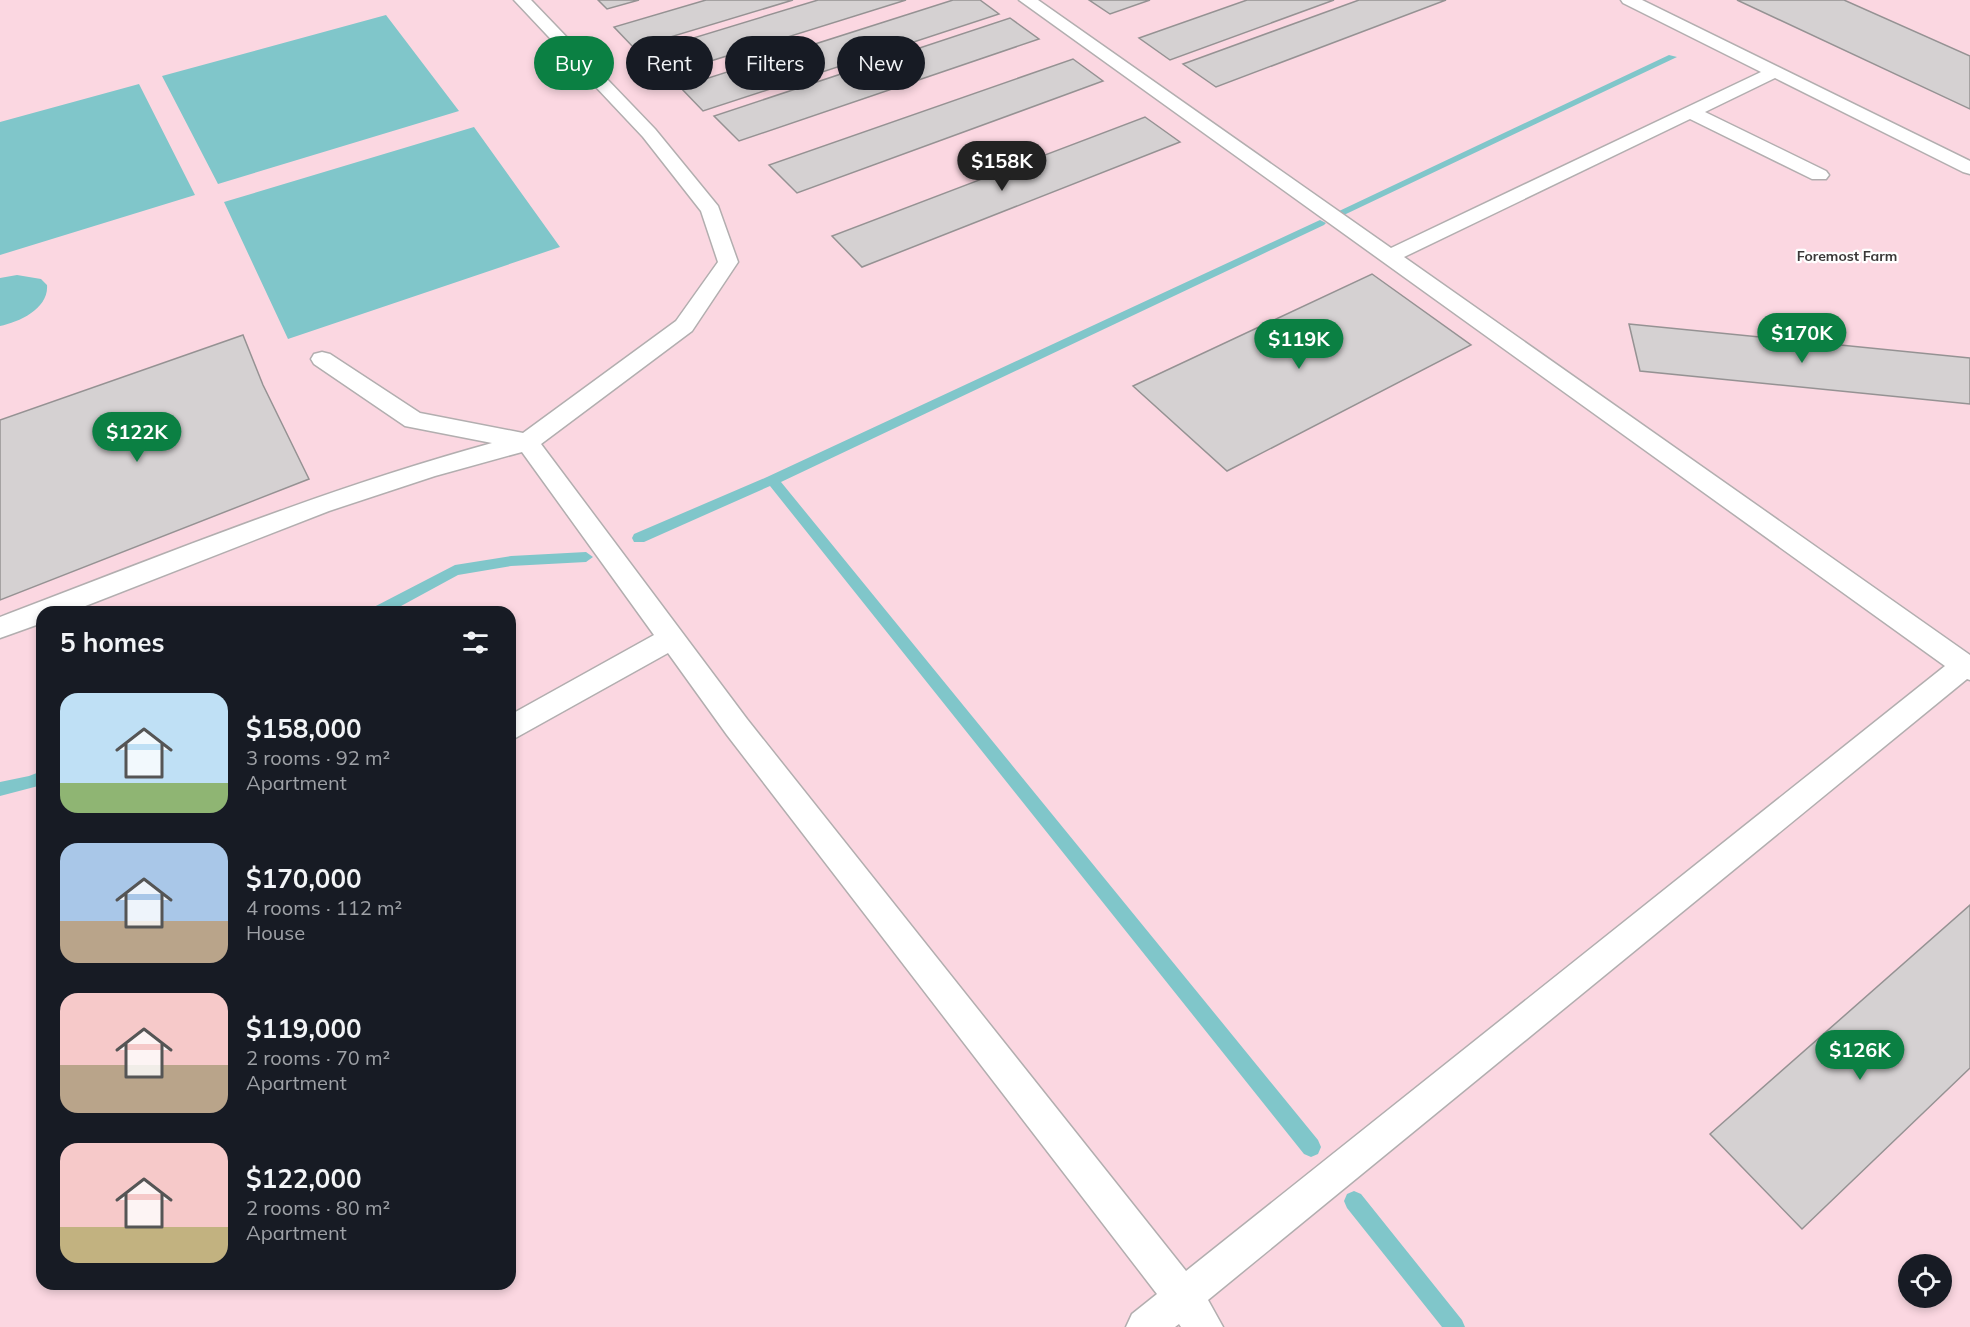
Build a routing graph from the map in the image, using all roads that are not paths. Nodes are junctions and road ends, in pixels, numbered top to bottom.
1 (522, 0) edge
2 (1027, 0) edge
3 (1642, 2) edge
4 (1774, 72) junction
5 (1690, 112) junction
6 (1970, 168) edge
7 (1819, 175) dead end
8 (1389, 257) junction
9 (322, 359) dead end
10 (527, 442) junction
11 (57, 606) edge
12 (36, 614) edge
13 (0, 628) edge
14 (672, 638) junction
15 (1967, 667) edge
16 (516, 726) edge
17 (1182, 1296) junction
18 (1145, 1327) edge
19 (1204, 1327) edge

1 - 10 lane
2 - 8 lane
3 - 4 lane
4 - 5 lane
4 - 6 lane
5 - 7 lane
5 - 8 lane
8 - 15 lane
9 - 10 lane
10 - 11 lane
10 - 14 lane
12 - 13 lane
14 - 16 lane
14 - 17 lane
15 - 17 lane
17 - 18 lane
17 - 19 lane

